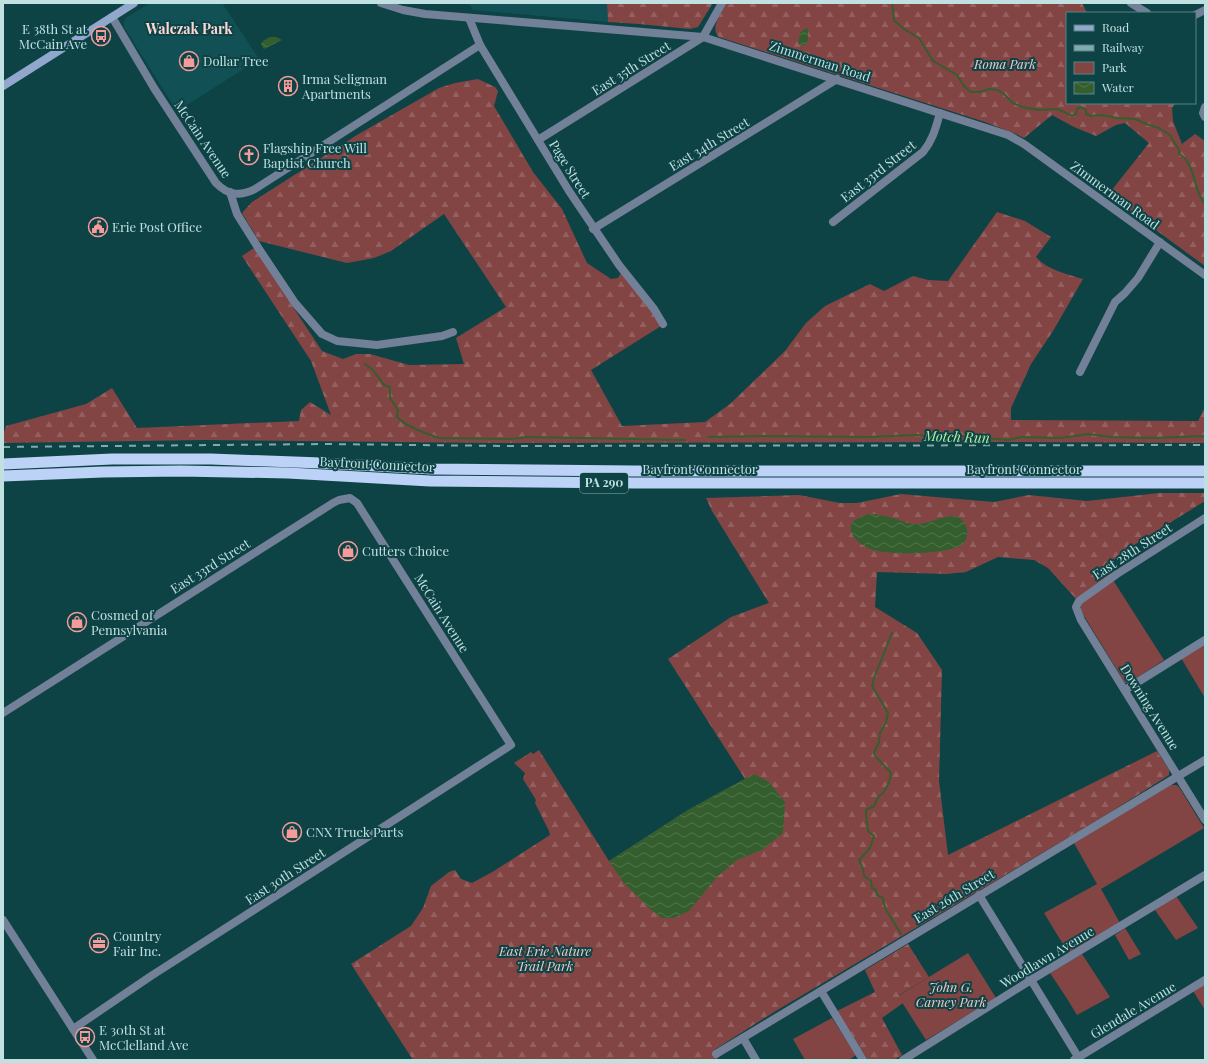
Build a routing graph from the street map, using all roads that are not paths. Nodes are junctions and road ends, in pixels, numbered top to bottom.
1 (134, 3) edge
2 (381, 3) edge
3 (722, 3) edge
4 (1131, 3) edge
5 (1205, 10) edge
6 (1145, 12) edge
7 (1196, 14) edge
8 (112, 17) junction
9 (469, 18) junction
10 (703, 37) junction
11 (480, 45) junction
12 (837, 80) junction
13 (3, 86) edge
14 (1205, 107) edge
15 (940, 113) junction
16 (1205, 117) edge
17 (538, 140) junction
18 (230, 192) junction
19 (833, 222) dead end
20 (594, 229) junction
21 (1160, 242) junction
22 (1205, 275) edge
23 (663, 324) dead end
24 (454, 332) dead end
25 (1080, 372) dead end
26 (3, 464) edge
27 (1205, 471) edge
28 (3, 476) edge
29 (1205, 483) edge
30 (350, 498) joint
31 (1205, 518) edge
32 (1076, 607) joint
33 (1205, 640) edge
34 (1125, 690) junction
35 (3, 713) edge
36 (511, 745) joint
37 (1205, 760) edge
38 (1178, 776) junction
39 (1205, 820) edge
40 (1205, 875) edge
41 (979, 895) junction
42 (3, 920) edge
43 (1031, 980) junction
44 (1205, 980) edge
45 (821, 991) junction
46 (73, 1029) junction
47 (742, 1038) junction
48 (716, 1054) dead end
49 (1077, 1059) edge
50 (93, 1060) edge
51 (756, 1060) edge
52 (863, 1060) edge
53 (903, 1060) edge

1 - 8 main road
2 - 9 street, Zimmerman Road
3 - 10 street, East 35th Street
4 - 6 street
5 - 7 street
8 - 13 main road
8 - 18 street, McCain Avenue
9 - 10 street, Zimmerman Road
9 - 11 street, Page Street
10 - 12 street, Zimmerman Road
10 - 17 street, East 35th Street
11 - 17 street, Page Street
11 - 18 street
12 - 15 street, Zimmerman Road
12 - 20 street, East 34th Street
14 - 16 street
15 - 19 street, East 33rd Street
15 - 21 street, Zimmerman Road
17 - 20 street, Page Street
18 - 24 street, McCain Avenue
20 - 23 street, Page Street
21 - 22 street, Zimmerman Road
21 - 25 street
26 - 27 highway, Bayfront Connector / PA 290
28 - 29 highway, Bayfront Connector / PA 290
30 - 35 street, East 33rd Street
30 - 36 street, McCain Avenue
31 - 32 street, East 28th Street
32 - 34 street, Downing Avenue
33 - 34 street
34 - 38 street, Downing Avenue
36 - 46 street, East 30th Street
37 - 38 street, East 26th Street
38 - 39 street, Downing Avenue
38 - 41 street, East 26th Street
40 - 43 street, Woodlawn Avenue
41 - 43 street
41 - 45 street, East 26th Street
42 - 46 street
43 - 49 street
43 - 53 street, Woodlawn Avenue
44 - 49 street, Glendale Avenue
45 - 47 street, East 26th Street
45 - 52 street
46 - 50 street
47 - 48 street, East 26th Street
47 - 51 street

